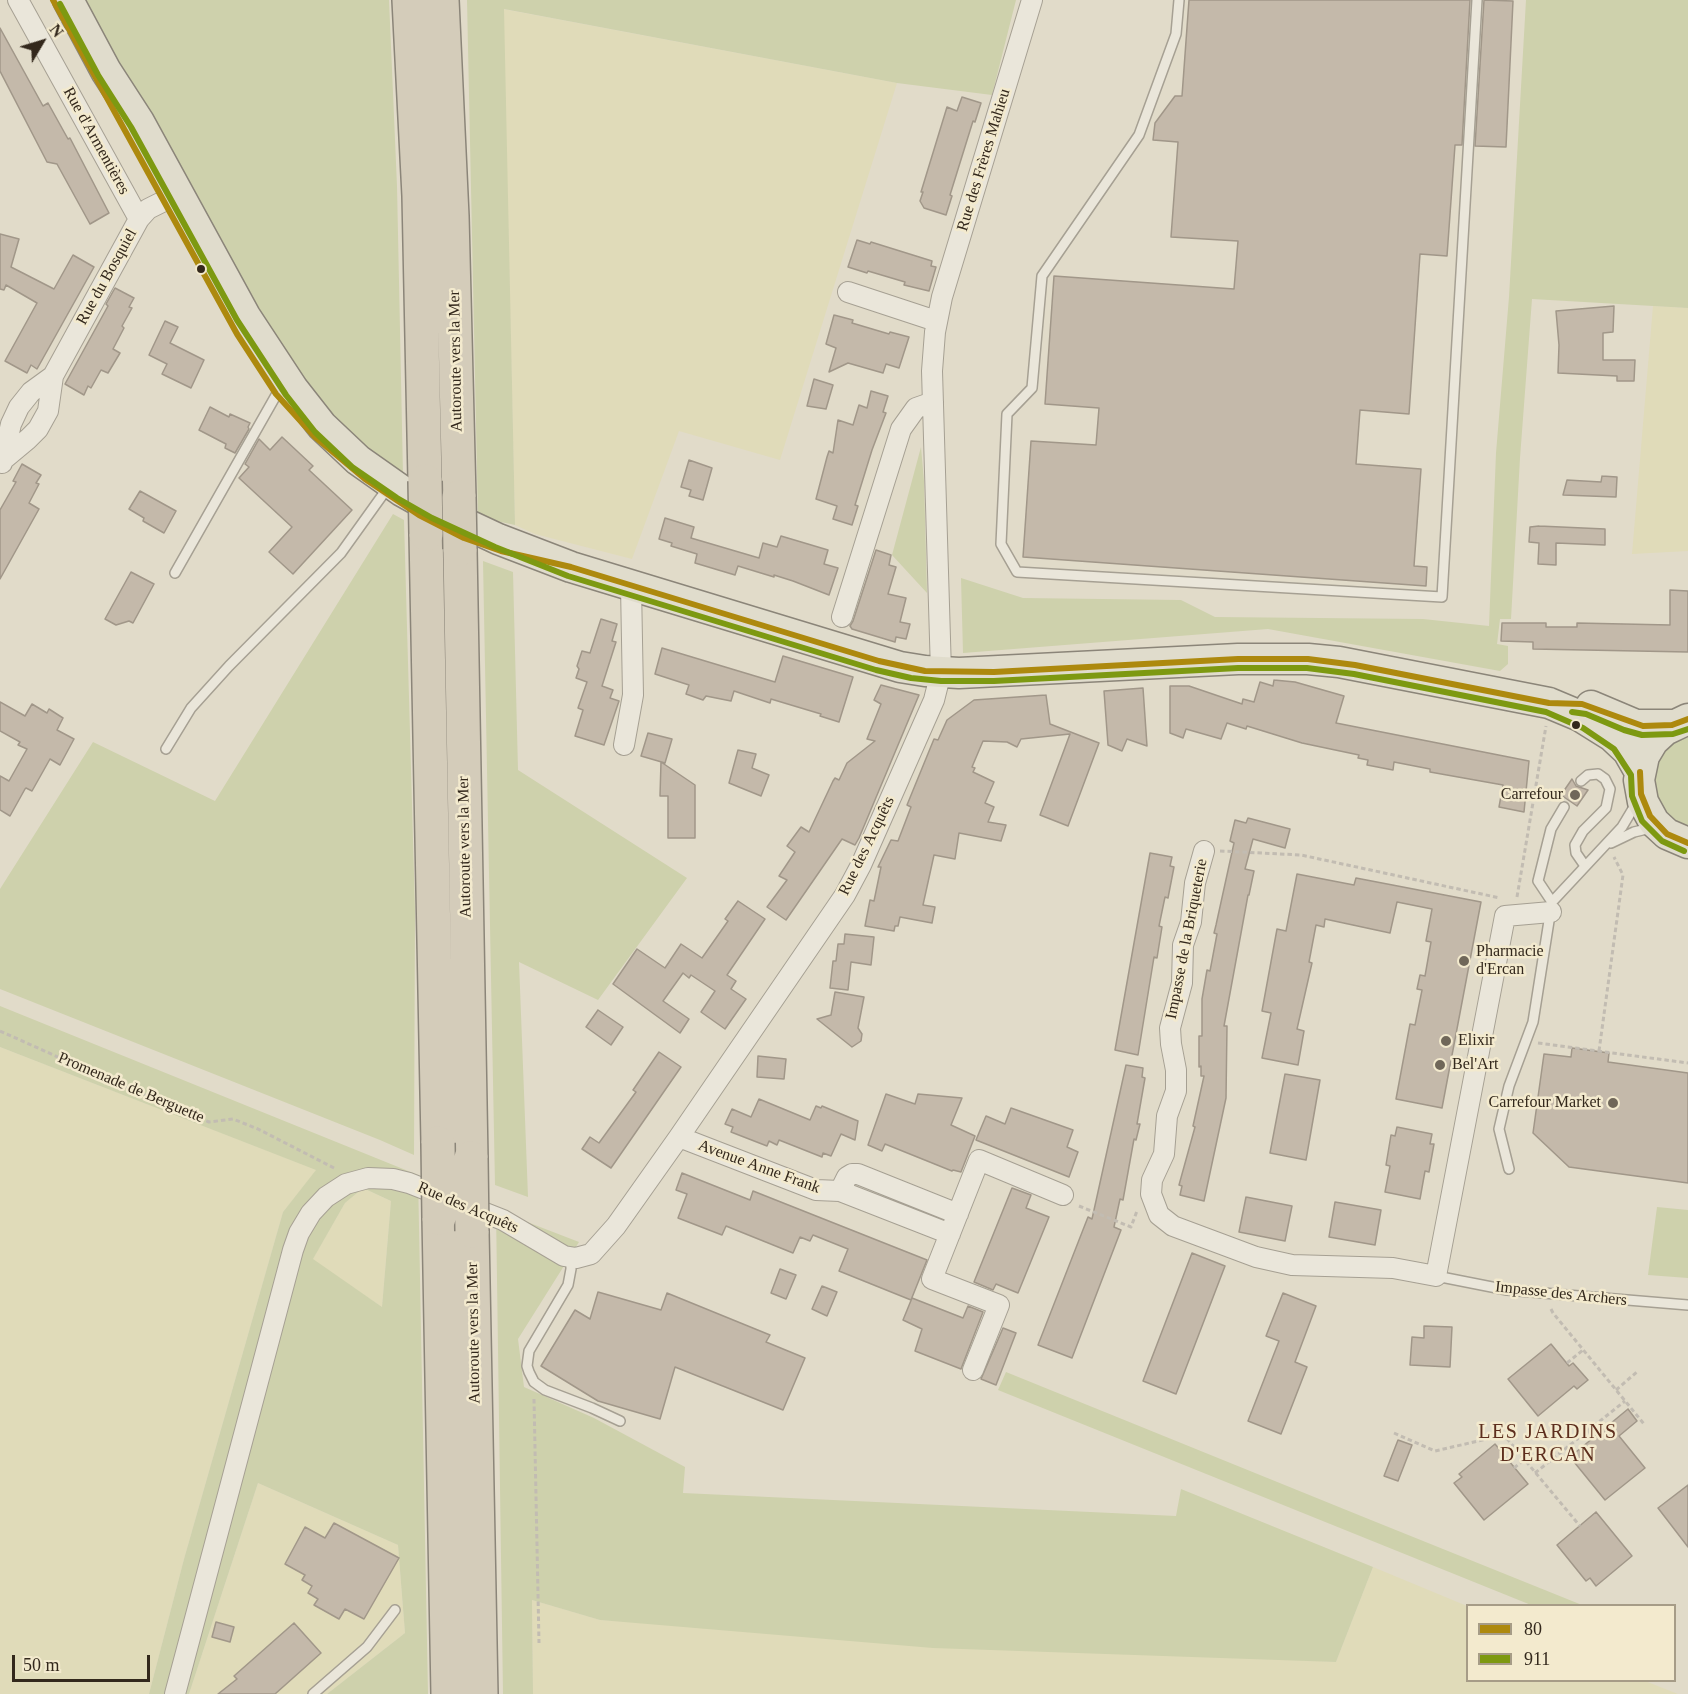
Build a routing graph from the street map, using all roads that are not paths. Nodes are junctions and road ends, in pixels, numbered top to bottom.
1 (18, 0) edge
2 (53, 0) edge
3 (68, 0) edge
4 (409, 0) edge
5 (442, 0) edge
6 (1032, 0) edge
7 (1179, 0) edge
8 (1477, 0) edge
9 (170, 197) junction
10 (139, 219) junction
11 (848, 292) dead end
12 (936, 321) junction
13 (53, 376) junction
14 (281, 386) junction
15 (933, 402) junction
16 (2, 462) edge
17 (388, 489) junction
18 (175, 573) dead end
19 (631, 586) junction
20 (842, 617) dead end
21 (941, 672) junction
22 (1549, 703) junction
23 (1680, 722) edge
24 (624, 745) dead end
25 (166, 749) dead end
26 (1581, 781) dead end
27 (1640, 783) junction
28 (1564, 807) dead end
29 (1660, 828) junction
30 (1688, 843) edge
31 (1604, 848) junction
32 (1204, 850) road end
33 (1585, 866) junction
34 (1552, 907) junction
35 (679, 1137) junction
36 (1509, 1169) dead end
37 (840, 1191) junction
38 (1063, 1195) road end
39 (958, 1214) junction
40 (950, 1234) junction
41 (571, 1258) junction
42 (1436, 1276) junction
43 (1688, 1305) edge
44 (973, 1370) dead end
45 (620, 1421) dead end
46 (395, 1610) dead end
47 (175, 1694) edge
48 (313, 1694) edge
49 (448, 1694) edge
50 (481, 1694) edge

1 - 10 street, Rue d'Armentières
2 - 9 main road, Rue d'Armentières
3 - 9 main road, Rue d'Armentières
4 - 49 highway, bridge
5 - 50 highway, Autoroute vers la Mer, bridge
6 - 12 street, Rue des Frères Mahieu
7 - 8 lane
9 - 10 street, Rue du Bosquiel
9 - 14 main road, Rue d'Armentières
10 - 13 street, Rue du Bosquiel
11 - 12 street
12 - 15 street, Rue des Frères Mahieu
13 - 16 street, Rue du Bosquiel
13 - 16 street, Rue du Bosquiel
14 - 17 main road, Rue d'Armentières
14 - 18 lane
15 - 20 street
15 - 21 street, Rue des Frères Mahieu
17 - 19 main road, Rue d'Armentières
17 - 25 lane
19 - 21 main road, Rue d'Armentières
19 - 24 street
21 - 22 main road, Rue d'Armentières
21 - 35 street, Rue des Acquêts
22 - 23 main road, Rue d'Armentières
22 - 27 main road, Rue d'Armentières
23 - 27 main road
26 - 33 lane
27 - 29 main road, Rue d'Armentières
27 - 31 lane
28 - 34 lane
29 - 30 main road
29 - 31 lane
31 - 33 lane
32 - 42 street, Impasse de la Briqueterie
33 - 34 lane
34 - 36 lane
34 - 42 street
35 - 37 street, Avenue Anne Frank
35 - 41 street, Rue des Acquêts
37 - 39 street, Avenue Anne Frank
37 - 40 street, Avenue Anne Frank
38 - 39 street
39 - 40 street
40 - 44 street
41 - 45 lane
41 - 47 street, Rue des Acquêts
42 - 43 lane, Impasse des Archers
46 - 48 lane

